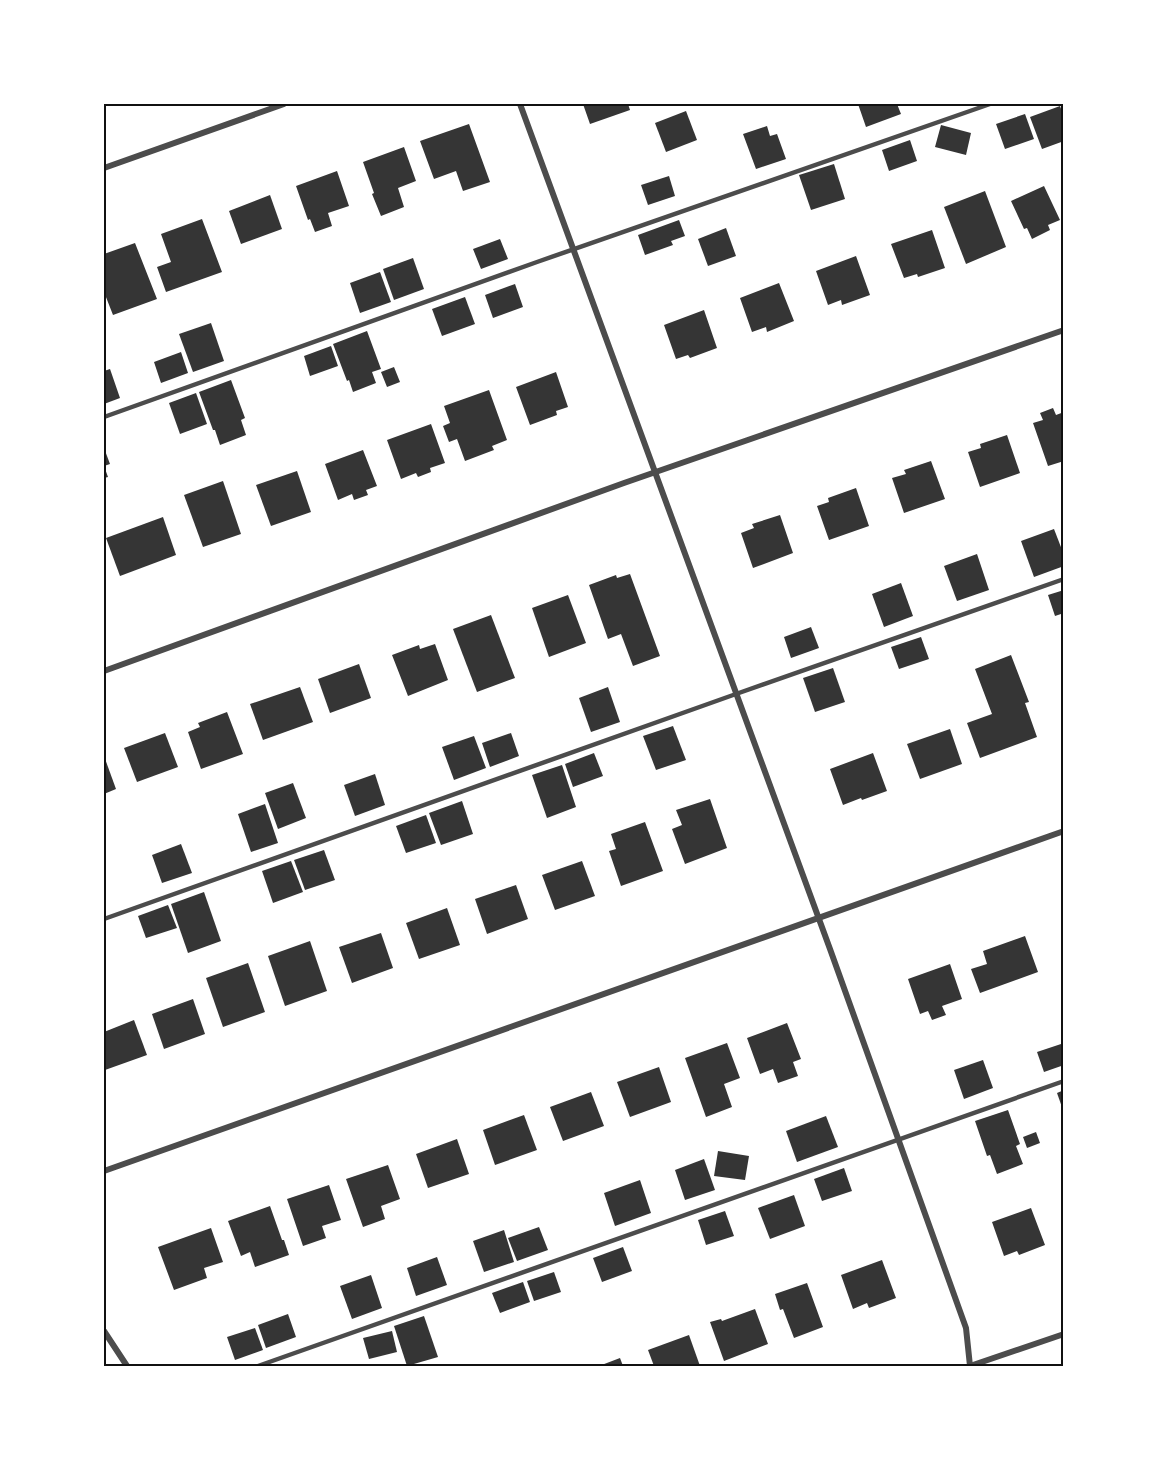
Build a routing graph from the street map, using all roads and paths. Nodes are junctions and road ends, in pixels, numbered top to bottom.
1 (284, 104) edge
2 (520, 104) edge
3 (990, 104) edge
4 (104, 168) edge
5 (574, 249) junction
6 (1064, 330) edge
7 (104, 417) edge
8 (654, 472) junction
9 (1064, 579) edge
10 (104, 671) edge
11 (735, 694) junction
12 (1064, 831) edge
13 (818, 918) junction
14 (104, 919) edge
15 (1064, 1081) edge
16 (898, 1139) junction
17 (104, 1172) edge
18 (104, 1331) edge
19 (1064, 1334) edge
20 (127, 1366) edge
21 (258, 1366) edge
22 (970, 1366) edge

1 - 4 street
2 - 5 street
3 - 5 lane
5 - 7 lane
5 - 8 street
6 - 8 street
8 - 10 street
8 - 11 street
9 - 11 lane
11 - 13 street
11 - 14 lane
12 - 13 street
13 - 16 street
13 - 17 street
15 - 16 lane
16 - 21 lane
16 - 22 street
18 - 20 street
19 - 22 street

